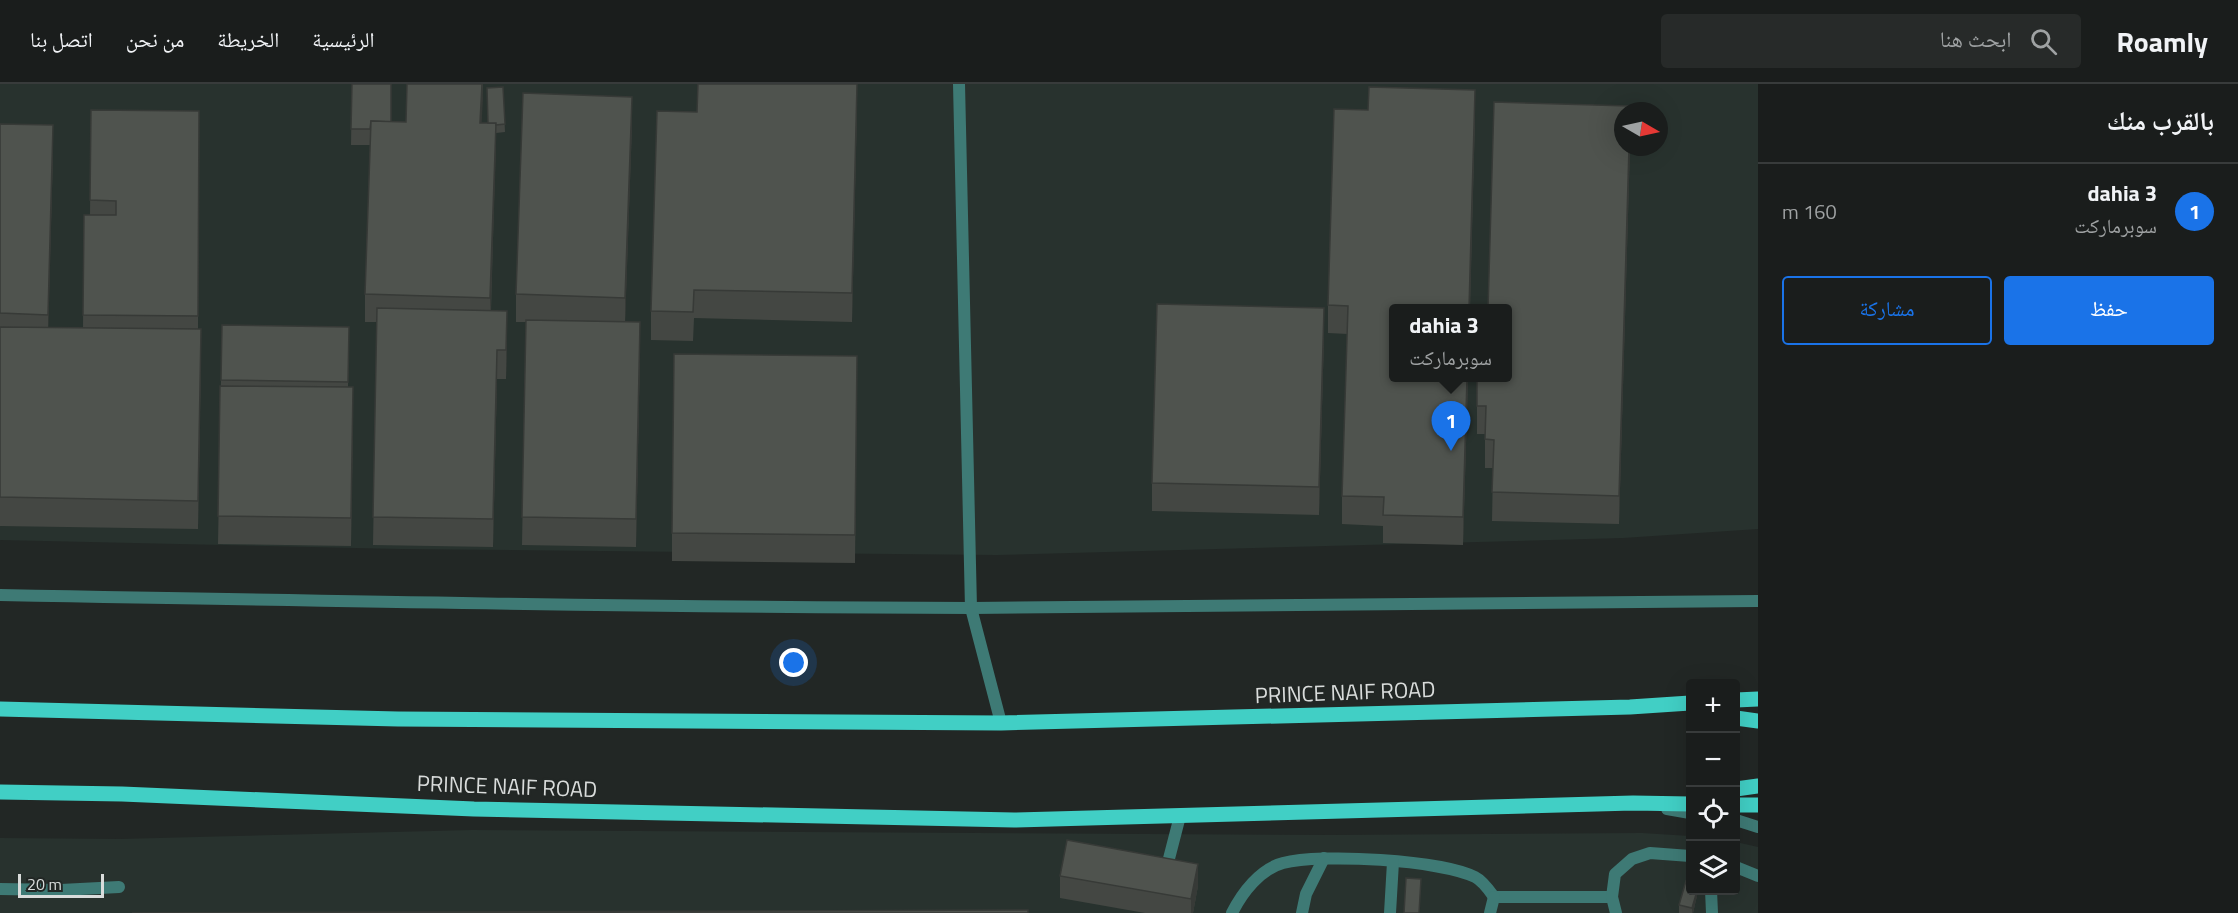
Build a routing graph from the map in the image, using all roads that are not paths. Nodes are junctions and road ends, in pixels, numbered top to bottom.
1 (959, 84) edge
2 (0, 595) edge
3 (1758, 601) edge
4 (971, 608) junction
5 (1758, 699) edge
6 (1740, 700) edge
7 (1686, 703) edge
8 (1630, 707) junction
9 (0, 709) edge
10 (1686, 713) edge
11 (1740, 719) edge
12 (1758, 721) edge
13 (1001, 723) junction
14 (1758, 786) edge
15 (1740, 788) edge
16 (0, 792) edge
17 (1686, 796) edge
18 (1633, 803) junction
19 (1686, 804) edge
20 (1740, 805) edge
21 (1758, 805) edge
22 (1686, 812) edge
23 (1180, 816) junction
24 (1740, 821) edge
25 (1758, 827) edge
26 (1686, 856) edge
27 (1324, 858) junction
28 (1393, 862) junction
29 (1740, 869) edge
30 (1758, 876) edge
31 (1162, 882) edge
32 (118, 887) dead end
33 (0, 889) edge
34 (1711, 895) edge
35 (1494, 897) junction
36 (1612, 897) junction
37 (1232, 913) edge
38 (1302, 913) edge
39 (1390, 913) edge
40 (1490, 913) edge
41 (1616, 913) edge
42 (1712, 913) edge

1 - 4 street
2 - 4 street
3 - 4 street
4 - 13 street
5 - 6 main road
7 - 8 main road, PRINCE NAIF ROAD
8 - 10 main road
8 - 13 main road, PRINCE NAIF ROAD
9 - 13 main road, PRINCE NAIF ROAD
11 - 12 main road
14 - 15 main road
16 - 23 main road, PRINCE NAIF ROAD
17 - 18 main road
18 - 19 main road
18 - 22 street
18 - 23 main road, PRINCE NAIF ROAD
20 - 21 main road
23 - 31 street
24 - 25 street
26 - 36 street
27 - 28 street
27 - 37 street
27 - 38 street
28 - 35 street
28 - 39 street
29 - 30 street
32 - 33 street
34 - 42 street
35 - 36 street
35 - 40 street
36 - 41 street

